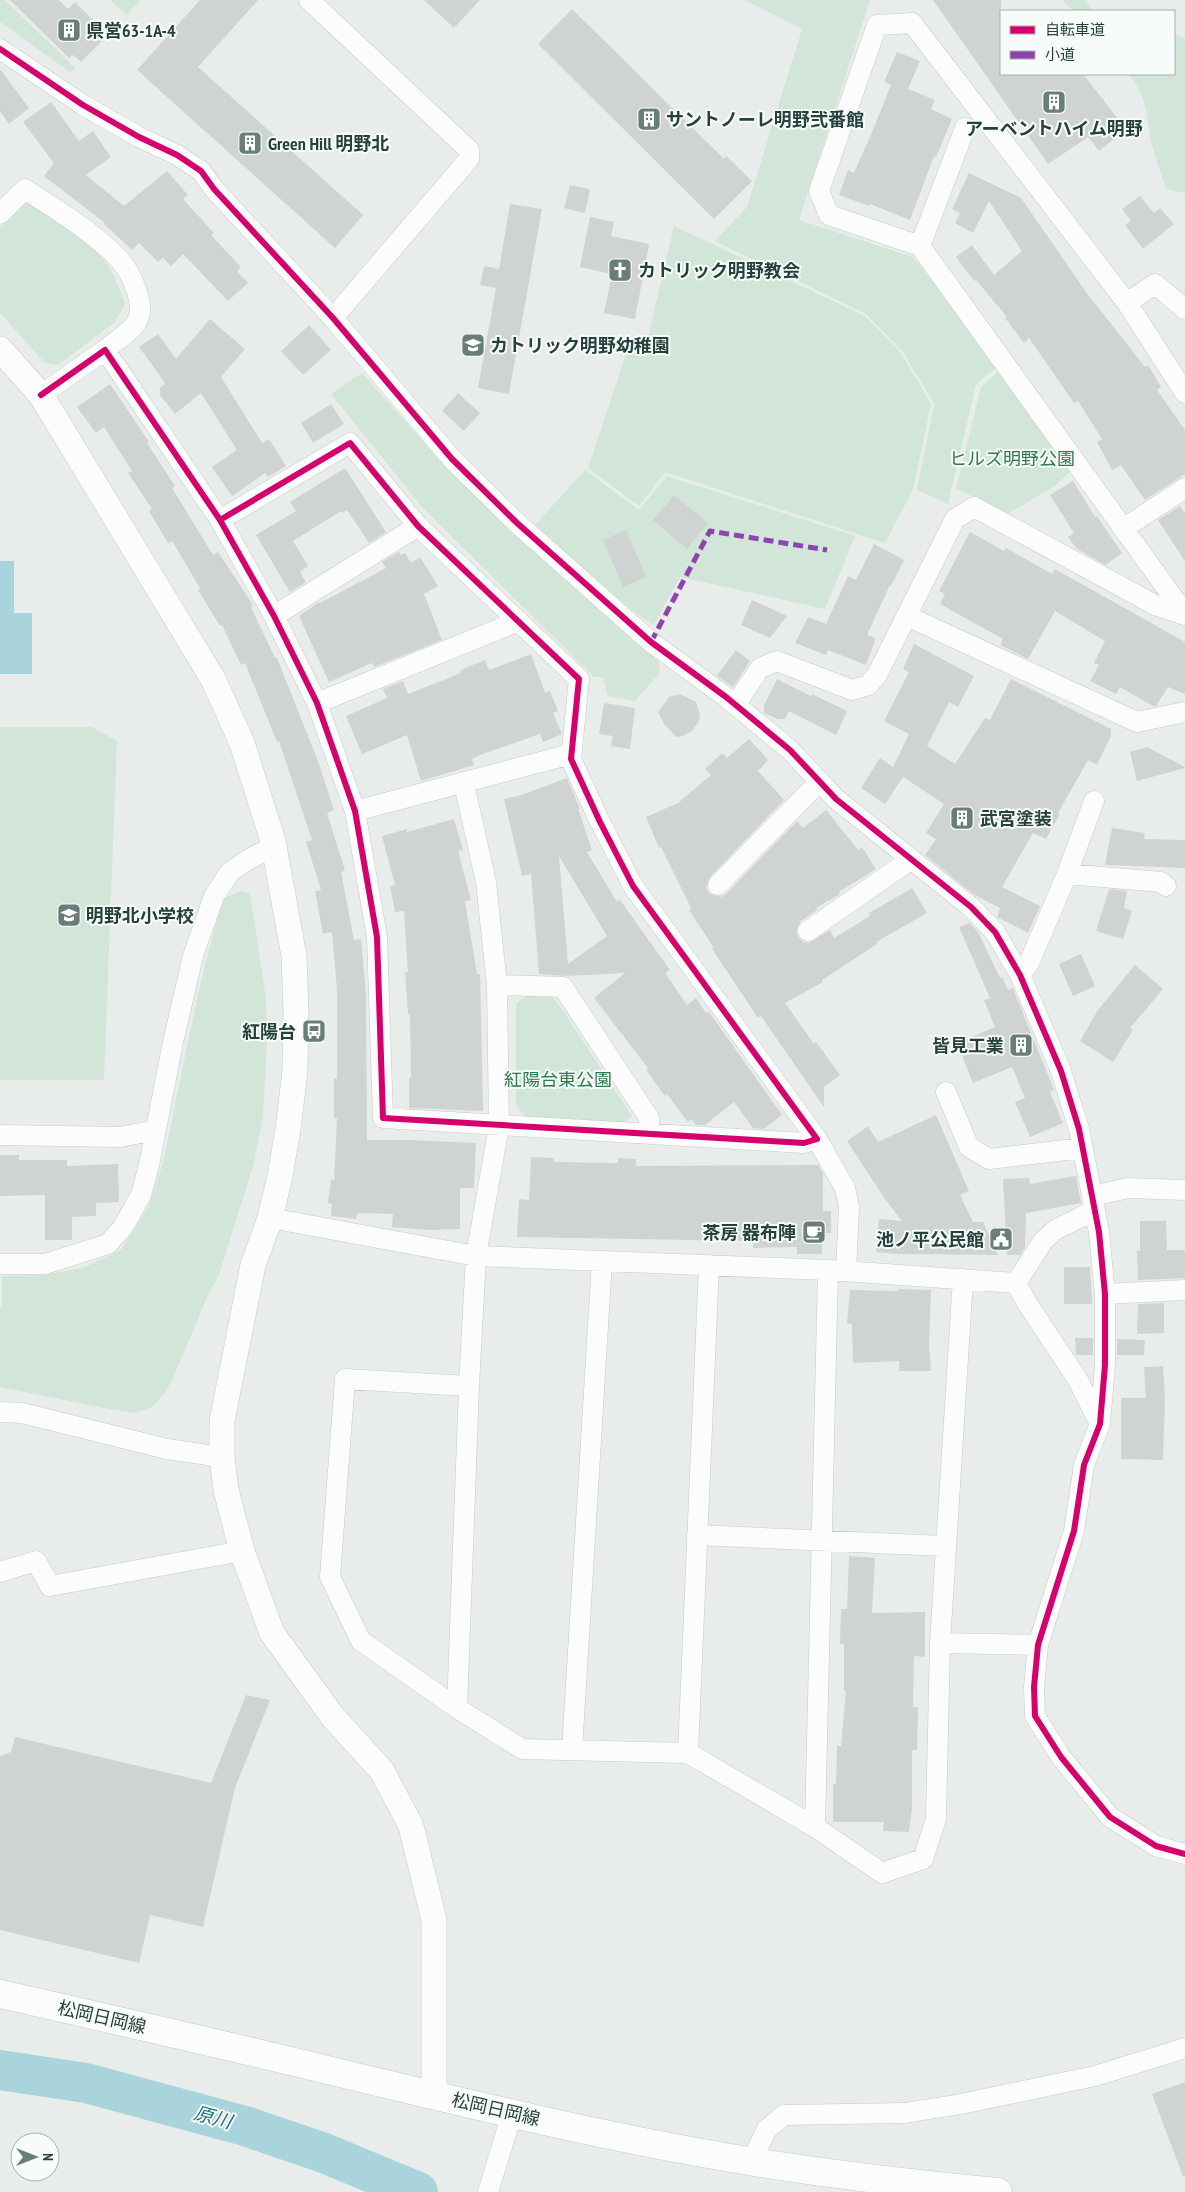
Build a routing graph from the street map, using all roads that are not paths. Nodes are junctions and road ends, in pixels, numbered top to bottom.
1 (310, 0) edge
2 (0, 49) edge
3 (966, 128) dead end
4 (0, 214) edge
5 (920, 246) junction
6 (1127, 303) junction
7 (1185, 309) edge
8 (332, 318) junction
9 (0, 349) edge
10 (105, 350) junction
11 (1185, 392) edge
12 (42, 395) junction
13 (1185, 488) edge
14 (220, 520) junction
15 (418, 526) junction
16 (1123, 529) junction
17 (1185, 615) edge
18 (274, 616) junction
19 (907, 616) junction
20 (519, 621) junction
21 (317, 703) junction
22 (735, 705) junction
23 (1185, 712) edge
24 (571, 754) junction
25 (819, 782) junction
26 (464, 784) junction
27 (1094, 800) dead end
28 (355, 811) junction
29 (274, 846) junction
30 (910, 860) junction
31 (1067, 874) junction
32 (718, 885) dead end
33 (1166, 886) dead end
34 (808, 931) dead end
35 (1020, 975) junction
36 (497, 984) junction
37 (946, 1092) dead end
38 (499, 1126) junction
39 (156, 1130) junction
40 (649, 1133) junction
41 (0, 1135) edge
42 (817, 1140) junction
43 (1083, 1148) junction
44 (1185, 1190) edge
45 (1094, 1203) junction
46 (270, 1218) junction
47 (476, 1256) junction
48 (602, 1261) junction
49 (0, 1264) edge
50 (709, 1265) junction
51 (837, 1271) junction
52 (963, 1279) junction
53 (1016, 1283) junction
54 (1185, 1290) edge
55 (1104, 1294) junction
56 (469, 1386) junction
57 (0, 1412) edge
58 (1100, 1424) junction
59 (222, 1457) junction
60 (697, 1535) junction
61 (822, 1541) junction
62 (944, 1546) junction
63 (242, 1551) junction
64 (0, 1572) edge
65 (940, 1643) junction
66 (1038, 1645) junction
67 (457, 1708) junction
68 (572, 1750) junction
69 (688, 1753) junction
70 (815, 1827) junction
71 (1185, 1854) edge
72 (0, 1994) edge
73 (1185, 2048) edge
74 (434, 2095) junction
75 (512, 2114) junction
76 (751, 2162) junction
77 (488, 2192) edge
78 (998, 2192) edge

1 - 8 street
2 - 8 street
3 - 5 street
4 - 10 street
5 - 6 street
5 - 16 street
6 - 7 street
6 - 11 street
8 - 22 street
9 - 12 street
10 - 12 street
10 - 14 street
12 - 29 street
13 - 16 street
14 - 15 street
14 - 18 street
15 - 18 street
15 - 20 street
16 - 17 street
17 - 19 street
18 - 21 street
19 - 22 street
19 - 23 street
20 - 21 street
20 - 24 street
21 - 28 street
22 - 25 street
24 - 26 street
24 - 42 street
25 - 30 street
25 - 32 street
26 - 28 street
26 - 36 street
27 - 31 street
28 - 38 street
29 - 39 street
29 - 46 street
30 - 34 street
30 - 35 street
31 - 33 street
31 - 35 street
35 - 43 street
36 - 38 street
36 - 40 street
37 - 43 street
38 - 40 street
38 - 47 street
39 - 41 street
39 - 49 street
40 - 42 street
42 - 51 street
43 - 45 street
44 - 45 street
45 - 53 street
45 - 55 street
46 - 47 street
46 - 59 street
47 - 48 street
47 - 56 street
48 - 50 street
48 - 68 street
50 - 51 street
50 - 60 street
51 - 52 street
51 - 61 street
52 - 53 street
52 - 62 street
53 - 58 street
54 - 55 street
55 - 58 street
56 - 67 street
56 - 67 street
57 - 59 street
58 - 66 street
59 - 63 street
60 - 61 street
60 - 69 street
61 - 62 street
61 - 70 street
62 - 65 street
63 - 64 street
63 - 74 street
65 - 66 street
65 - 70 street
66 - 71 street
67 - 68 street
68 - 69 street
69 - 70 street
72 - 74 main road, 松岡日岡線
73 - 76 street
74 - 75 main road, 松岡日岡線
75 - 76 main road, 松岡日岡線
75 - 77 street
76 - 78 main road, 松岡日岡線

